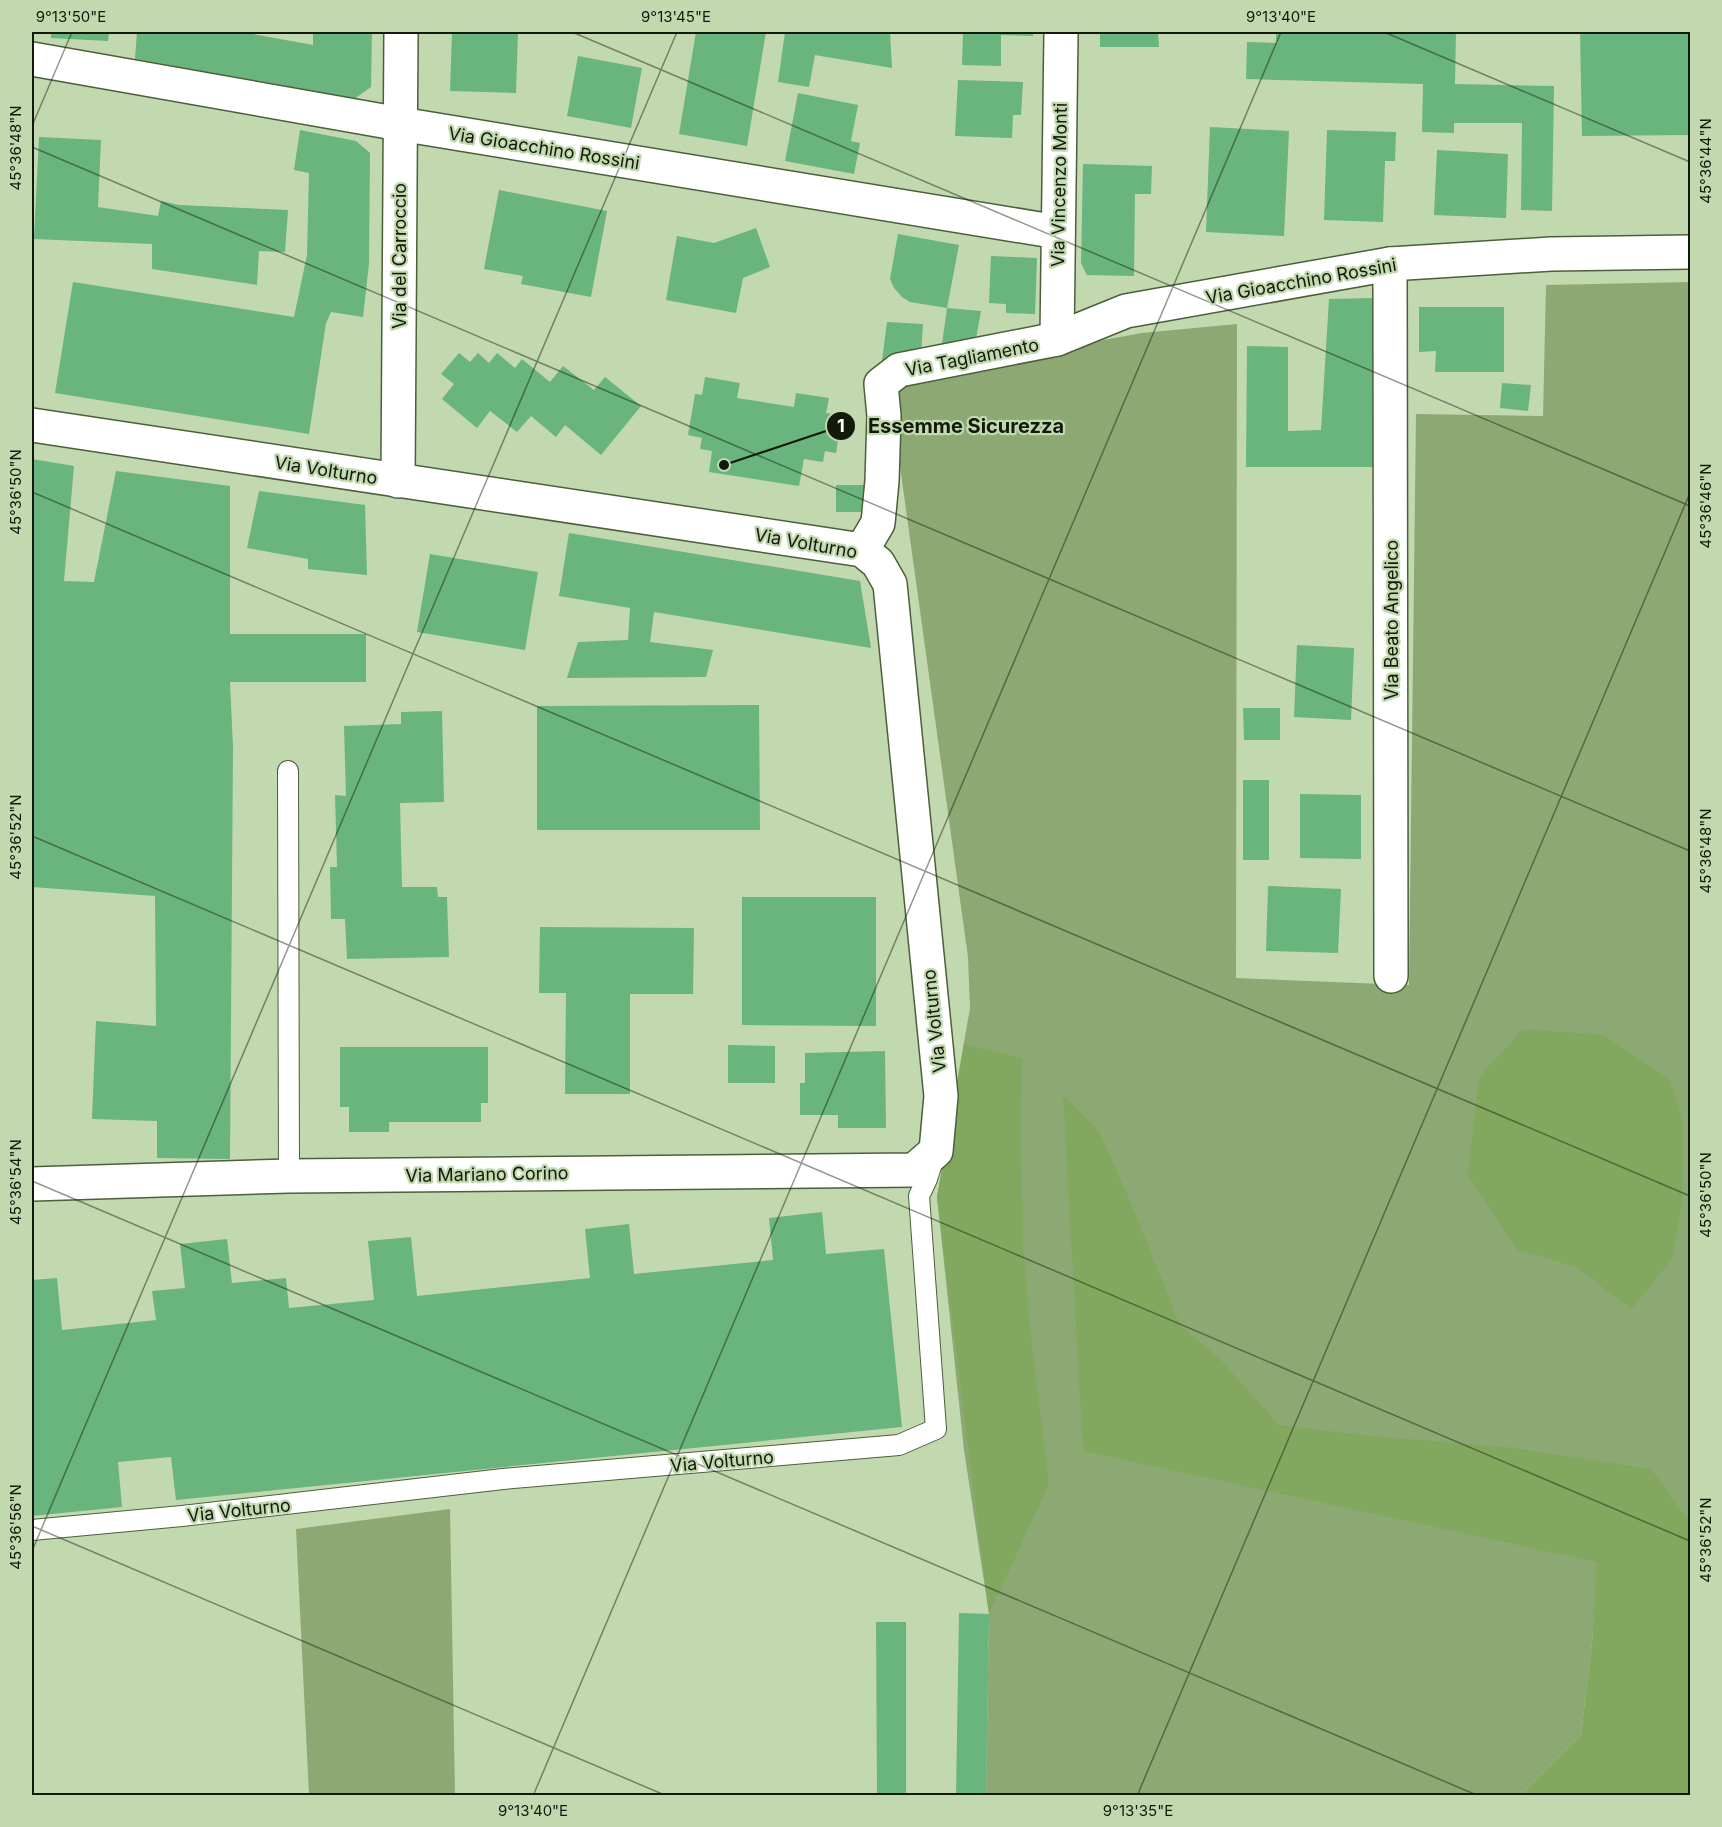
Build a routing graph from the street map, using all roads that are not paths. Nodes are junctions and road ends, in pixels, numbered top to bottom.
1 (400, 32) edge
2 (1061, 32) edge
3 (32, 59) edge
4 (400, 124) junction
5 (1058, 232) junction
6 (1690, 252) edge
7 (1390, 264) junction
8 (1057, 339) junction
9 (32, 425) edge
10 (398, 481) junction
11 (862, 550) junction
12 (288, 771) dead end
13 (1391, 976) dead end
14 (936, 1151) junction
15 (289, 1176) junction
16 (32, 1184) edge
17 (32, 1530) edge

1 - 4 street, Via del Carroccio
2 - 5 street, Via Vincenzo Monti
3 - 4 street, Via Gioacchino Rossini
4 - 5 street, Via Gioacchino Rossini
4 - 10 street, Via del Carroccio
5 - 8 street, Via Vincenzo Monti
6 - 7 street, Via Gioacchino Rossini
7 - 8 street, Via Gioacchino Rossini
7 - 13 street, Via Beato Angelico
8 - 11 street, Via Tagliamento
9 - 10 street, Via Volturno
10 - 11 street, Via Volturno
11 - 14 street, Via Volturno
12 - 15 lane
14 - 15 street, Via Mariano Corino
14 - 17 lane, Via Volturno
15 - 16 street, Via Mariano Corino

